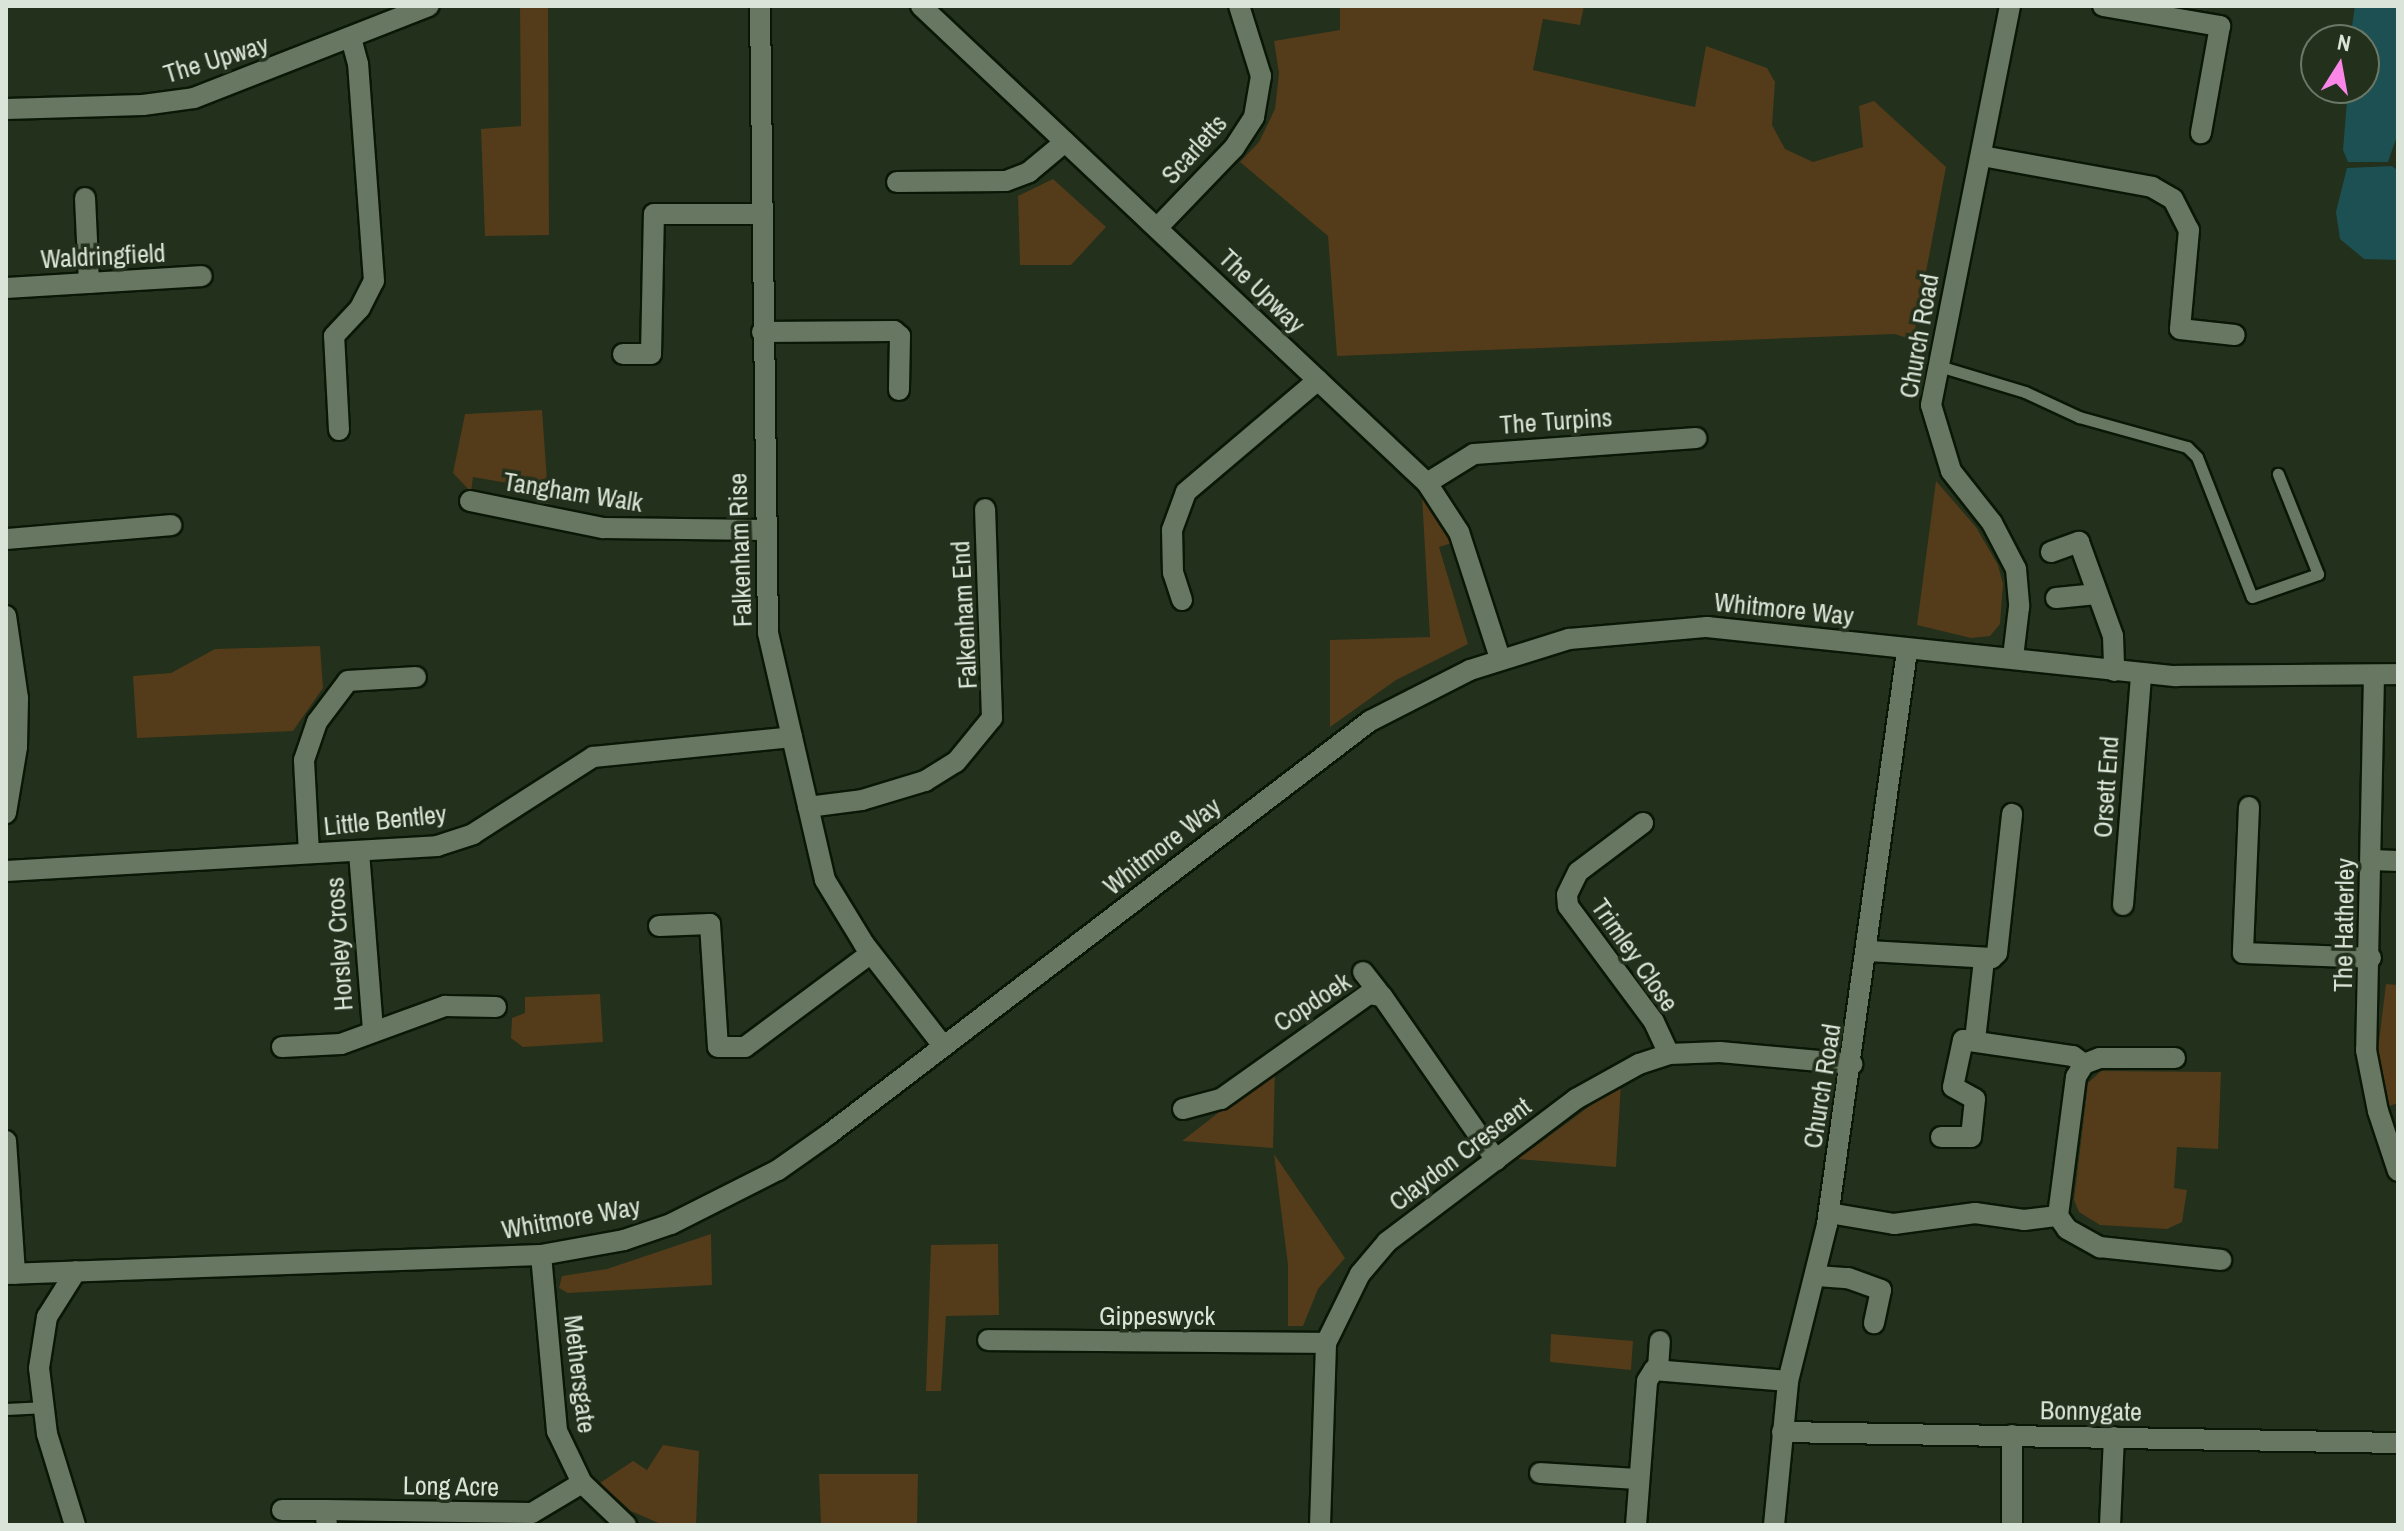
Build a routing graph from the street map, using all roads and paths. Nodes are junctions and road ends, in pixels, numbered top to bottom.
1 (429, 6) edge
2 (760, 6) edge
3 (921, 6) edge
4 (1239, 6) edge
5 (2010, 6) edge
6 (2103, 6) edge
7 (351, 38) junction
8 (6, 109) edge
9 (2201, 133) dead end
10 (1065, 142) junction
11 (1982, 156) junction
12 (897, 182) dead end
13 (85, 198) dead end
14 (762, 214) junction
15 (1157, 228) junction
16 (202, 276) dead end
17 (89, 283) junction
18 (6, 288) edge
19 (762, 332) junction
20 (2235, 335) dead end
21 (623, 354) dead end
22 (1939, 366) junction
23 (1318, 380) junction
24 (899, 390) dead end
25 (339, 430) dead end
26 (1696, 438) dead end
27 (2278, 474) dead end
28 (1427, 483) junction
29 (470, 501) dead end
30 (985, 509) dead end
31 (171, 525) dead end
32 (765, 530) junction
33 (6, 539) edge
34 (2051, 552) dead end
35 (2097, 594) junction
36 (2056, 598) dead end
37 (1182, 600) dead end
38 (6, 616) edge
39 (1907, 651) junction
40 (2013, 657) junction
41 (1500, 658) junction
42 (2114, 671) junction
43 (2141, 674) junction
44 (2398, 674) edge
45 (2374, 675) junction
46 (416, 677) dead end
47 (792, 737) junction
48 (808, 807) junction
49 (2249, 807) dead end
50 (6, 813) edge
51 (2012, 814) dead end
52 (1643, 823) dead end
53 (359, 852) junction
54 (309, 853) junction
55 (2371, 860) junction
56 (2398, 861) edge
57 (6, 871) edge
58 (2123, 905) dead end
59 (659, 926) dead end
60 (1868, 951) junction
61 (871, 953) junction
62 (2371, 958) junction
63 (1984, 960) junction
64 (1363, 972) dead end
65 (1382, 996) junction
66 (496, 1007) dead end
67 (373, 1031) junction
68 (1975, 1040) junction
69 (282, 1047) dead end
70 (944, 1047) junction
71 (1669, 1054) junction
72 (2175, 1058) dead end
73 (1852, 1064) junction
74 (2084, 1064) junction
75 (1183, 1109) dead end
76 (1941, 1137) dead end
77 (6, 1141) edge
78 (1496, 1160) junction
79 (2398, 1171) edge
80 (1829, 1213) junction
81 (2058, 1216) junction
82 (541, 1255) junction
83 (2221, 1260) dead end
84 (76, 1271) junction
85 (10, 1274) edge
86 (1817, 1276) junction
87 (1874, 1323) dead end
88 (988, 1340) dead end
89 (1660, 1341) dead end
90 (1326, 1343) junction
91 (1668, 1369) junction
92 (1788, 1381) junction
93 (41, 1407) junction
94 (6, 1409) edge
95 (1782, 1432) junction
96 (2012, 1435) junction
97 (2114, 1437) junction
98 (2398, 1443) edge
99 (1540, 1473) dead end
100 (1639, 1479) junction
101 (582, 1483) junction
102 (282, 1510) dead end
103 (326, 1518) edge
104 (75, 1525) edge
105 (626, 1525) edge
106 (1320, 1525) edge
107 (1636, 1525) edge
108 (1774, 1525) edge
109 (2012, 1525) edge
110 (2110, 1525) edge

1 - 7 street, The Upway
2 - 14 street, Falkenham Rise
3 - 10 street, The Upway
4 - 15 street, Scarletts
5 - 11 street, Church Road
6 - 9 street
7 - 8 street, The Upway
7 - 25 street
10 - 12 street
10 - 15 street, The Upway
11 - 20 street
11 - 22 street, Church Road
13 - 17 street
14 - 19 street, Falkenham Rise
14 - 21 street
15 - 23 street, The Upway
16 - 17 street, Waldringfield
17 - 18 street, Waldringfield
19 - 24 street
19 - 32 street, Falkenham Rise
22 - 27 lane
22 - 40 street, Church Road
23 - 28 street, The Upway
23 - 37 street
26 - 28 street, The Turpins
28 - 41 street, The Upway
29 - 32 street, Tangham Walk
30 - 48 street, Falkenham End
31 - 33 street
32 - 47 street, Falkenham Rise
34 - 35 street
35 - 36 street
35 - 42 street
38 - 50 street
39 - 40 street, Whitmore Way
39 - 41 street, Whitmore Way
39 - 60 street, Church Road
40 - 42 street, Whitmore Way
41 - 70 street, Whitmore Way
42 - 43 street, Whitmore Way
43 - 45 street, Whitmore Way
43 - 58 street, Orsett End
44 - 45 street, Whitmore Way
45 - 55 street, The Hatherley
46 - 54 street
47 - 48 street, Falkenham Rise
47 - 53 street, Little Bentley
48 - 61 street, Falkenham Rise
49 - 62 street
51 - 63 street
52 - 71 street, Trimley Close
53 - 54 street, Little Bentley
53 - 67 street, Horsley Cross
54 - 57 street, Little Bentley
55 - 56 street
55 - 62 street, The Hatherley
59 - 61 street
60 - 63 street
60 - 73 street, Church Road
61 - 70 street, Falkenham Rise
62 - 79 street, The Hatherley
63 - 68 street
64 - 65 street
65 - 75 street, Copdoek
65 - 78 street, Copdoek
66 - 67 street, Horsley Cross
67 - 69 street, Horsley Cross
68 - 74 street
68 - 76 street
70 - 82 street, Whitmore Way
71 - 73 street, Claydon Crescent
71 - 78 street, Claydon Crescent
72 - 74 street
73 - 80 street, Church Road
74 - 81 street
77 - 85 street
78 - 90 street, Claydon Crescent
80 - 81 street
80 - 86 street, Church Road
81 - 83 street
82 - 84 street, Whitmore Way
82 - 101 street, Methersgate
84 - 85 street, Whitmore Way
84 - 93 street
86 - 87 street
86 - 92 street, Church Road
88 - 90 street, Gippeswyck
89 - 91 street
90 - 106 street, Claydon Crescent
91 - 92 street
91 - 100 street
92 - 95 street, Church Road
93 - 94 lane
93 - 104 street
95 - 96 street, Bonnygate
95 - 108 street, Church Road
96 - 97 street, Bonnygate
96 - 109 street
97 - 98 street, Bonnygate
97 - 110 street
99 - 100 street
100 - 107 street
101 - 103 street, Long Acre
101 - 105 street, Methersgate
102 - 103 street, Long Acre

